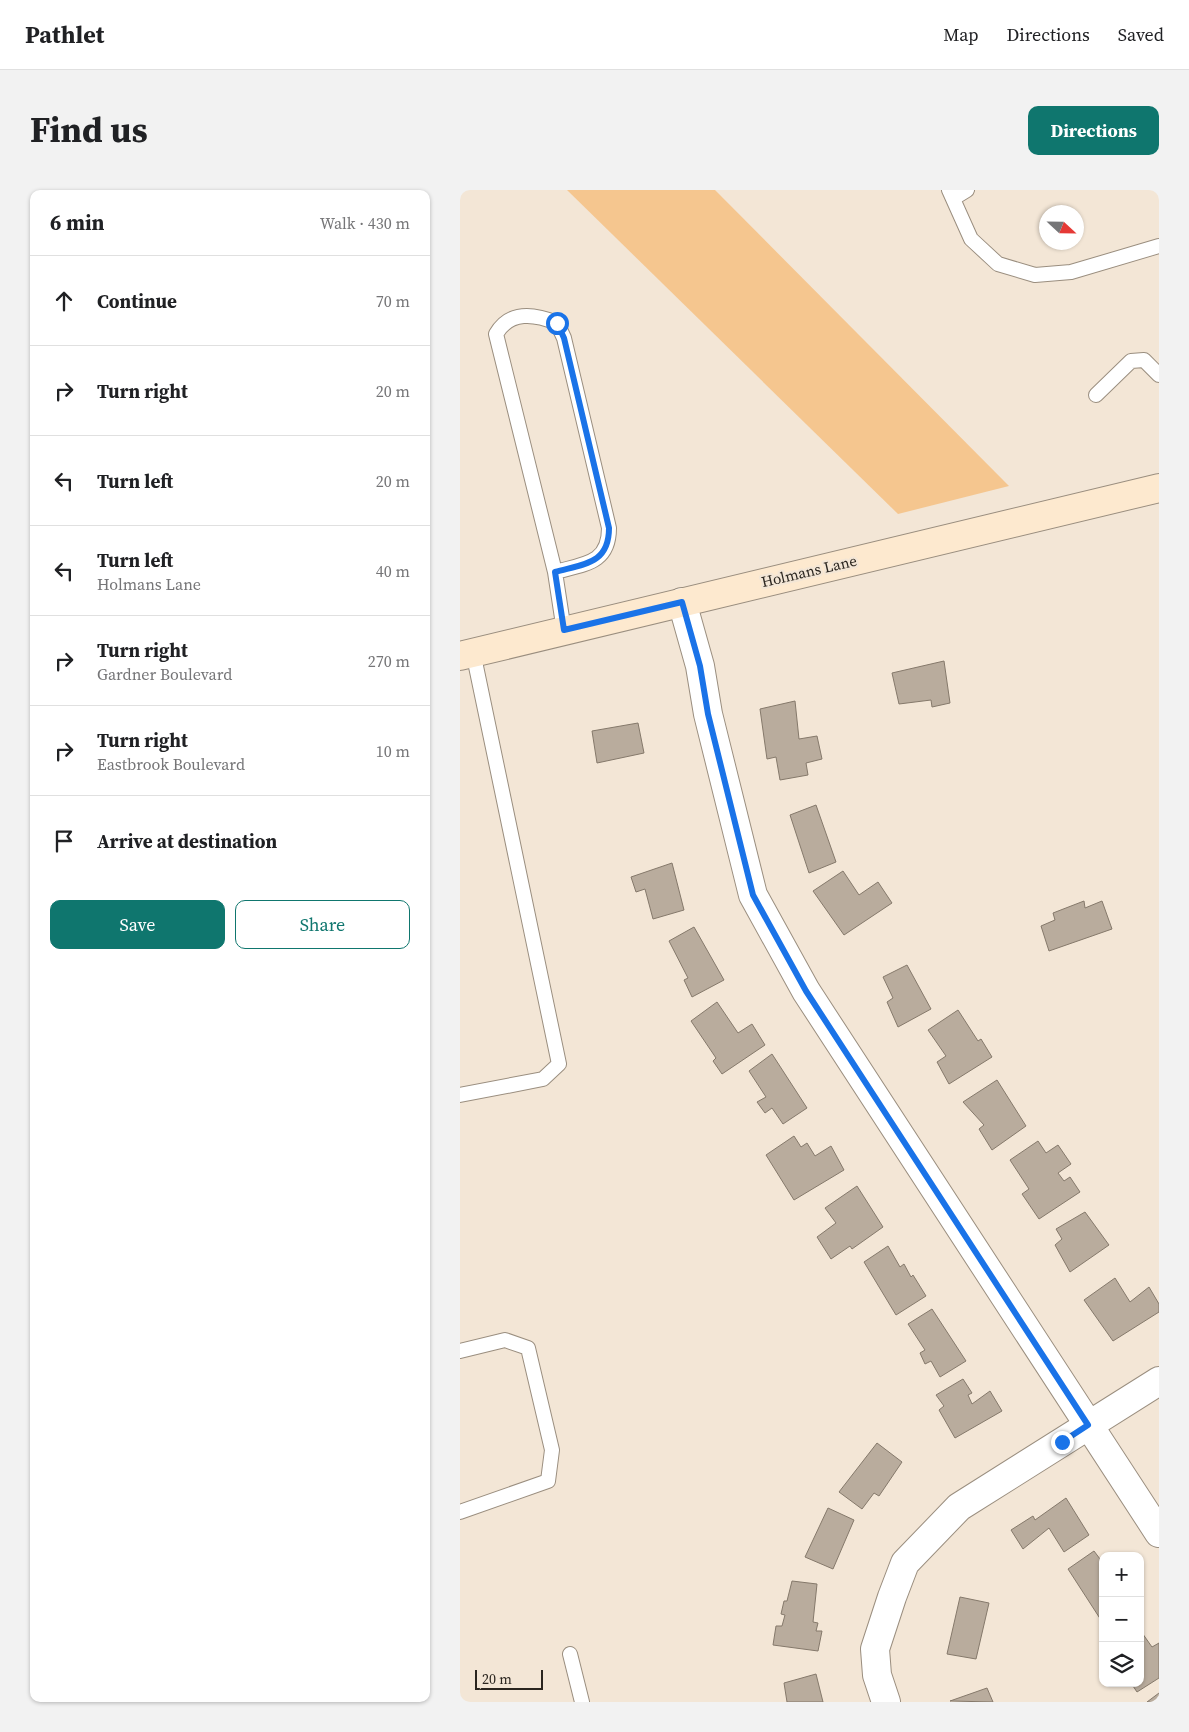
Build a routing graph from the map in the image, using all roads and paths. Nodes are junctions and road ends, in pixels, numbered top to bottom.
1 (967, 190) edge
2 (951, 194) edge
3 (1159, 246) edge
4 (1159, 375) edge
5 (1096, 395) dead end
6 (1159, 488) edge
7 (555, 572) junction
8 (682, 602) junction
9 (564, 630) junction
10 (467, 654) edge
11 (460, 1095) edge
12 (460, 1351) edge
13 (1159, 1381) edge
14 (1088, 1425) junction
15 (460, 1512) edge
16 (1159, 1533) edge
17 (570, 1654) dead end
18 (582, 1702) edge
19 (886, 1702) edge

1 - 2 lane
2 - 3 lane
4 - 5 lane
6 - 8 main road, Holmans Lane
7 - 7 lane
7 - 9 lane
8 - 9 main road, Holmans Lane
8 - 14 street
9 - 10 main road, Holmans Lane
10 - 11 lane
12 - 15 lane
13 - 14 street
14 - 16 street
14 - 19 street
17 - 18 lane

